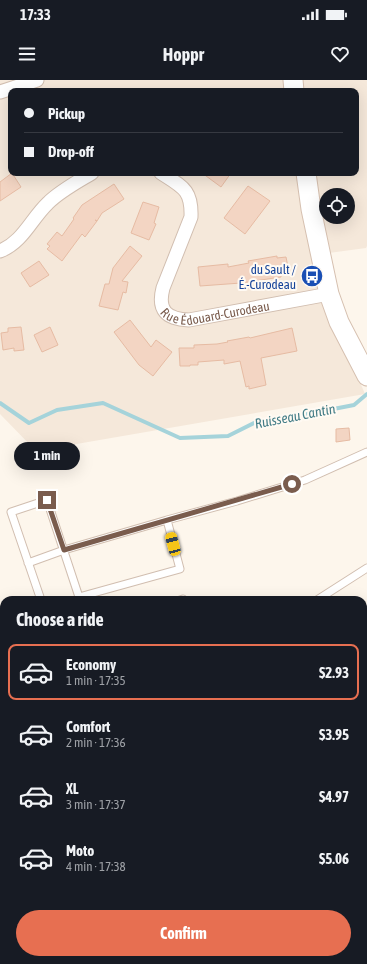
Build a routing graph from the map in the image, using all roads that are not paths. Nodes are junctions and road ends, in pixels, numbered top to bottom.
1 (37, 80) edge
2 (12, 88) edge
3 (87, 176) edge
4 (166, 176) edge
5 (306, 176) edge
6 (0, 251) edge
7 (329, 294) junction
8 (367, 376) edge
9 (367, 452) edge
10 (167, 520) junction
11 (64, 550) junction
12 (28, 563) junction
13 (367, 568) edge
14 (40, 596) edge
15 (79, 596) edge
16 (83, 596) edge
17 (323, 596) edge

1 - 2 street
3 - 6 street
4 - 7 street, Rue Édouard-Curodeau
5 - 7 street
7 - 8 street
9 - 10 lane
10 - 11 lane
10 - 16 lane
11 - 12 lane
11 - 12 lane
11 - 15 lane
12 - 14 lane
13 - 17 lane

